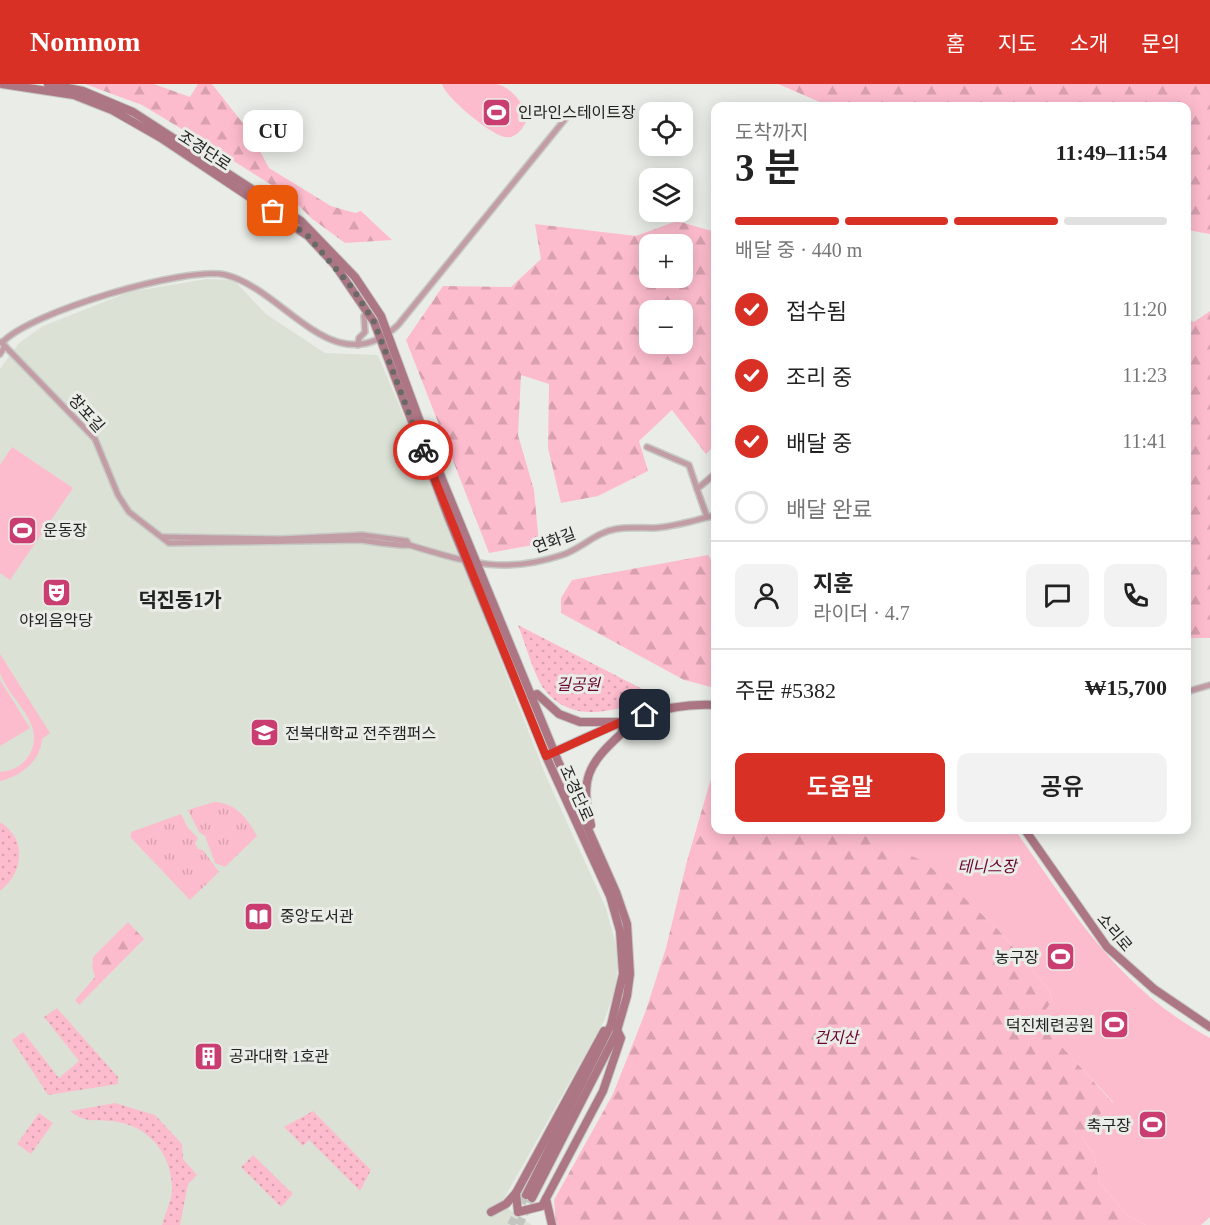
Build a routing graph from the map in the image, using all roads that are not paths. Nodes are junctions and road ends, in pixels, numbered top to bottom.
1 (2, 84) edge
2 (48, 84) edge
3 (566, 118) dead end
4 (368, 313) junction
5 (388, 333) junction
6 (379, 340) junction
7 (2, 344) edge
8 (358, 345) junction
9 (0, 354) edge
10 (647, 447) dead end
11 (711, 477) edge
12 (697, 489) junction
13 (711, 516) edge
14 (706, 518) junction
15 (469, 563) junction
16 (478, 564) junction
17 (1210, 685) edge
18 (1191, 691) edge
19 (532, 696) junction
20 (711, 705) edge
21 (621, 722) junction
22 (555, 752) junction
23 (546, 756) junction
24 (1028, 834) edge
25 (594, 841) junction
26 (1210, 1027) edge
27 (614, 1028) junction
28 (516, 1193) junction
29 (529, 1196) tunnel mouth
30 (546, 1199) junction
31 (491, 1212) dead end
32 (552, 1225) edge

1 - 4 street, 조경단로
2 - 5 street, 조경단로
3 - 5 street
4 - 6 street, 조경단로
4 - 8 street
5 - 6 street
5 - 16 street, 조경단로
6 - 8 street
6 - 15 street, 조경단로
7 - 8 street
7 - 9 street
7 - 15 street, 창포길
10 - 12 street
11 - 12 street
12 - 14 street
13 - 14 street, 연화길
14 - 16 street, 연화길
15 - 16 street, 연화길
15 - 23 street, 조경단로
16 - 19 street, 조경단로
17 - 18 street
19 - 21 street
19 - 22 street, 조경단로
20 - 21 street
21 - 22 street
21 - 25 street
22 - 23 street
22 - 25 street, 조경단로
23 - 27 street, 조경단로
24 - 26 street, 소리로
25 - 27 street, 조경단로
27 - 28 street
27 - 29 street, 조경단로
27 - 30 street
28 - 30 street
28 - 31 street
30 - 32 street

